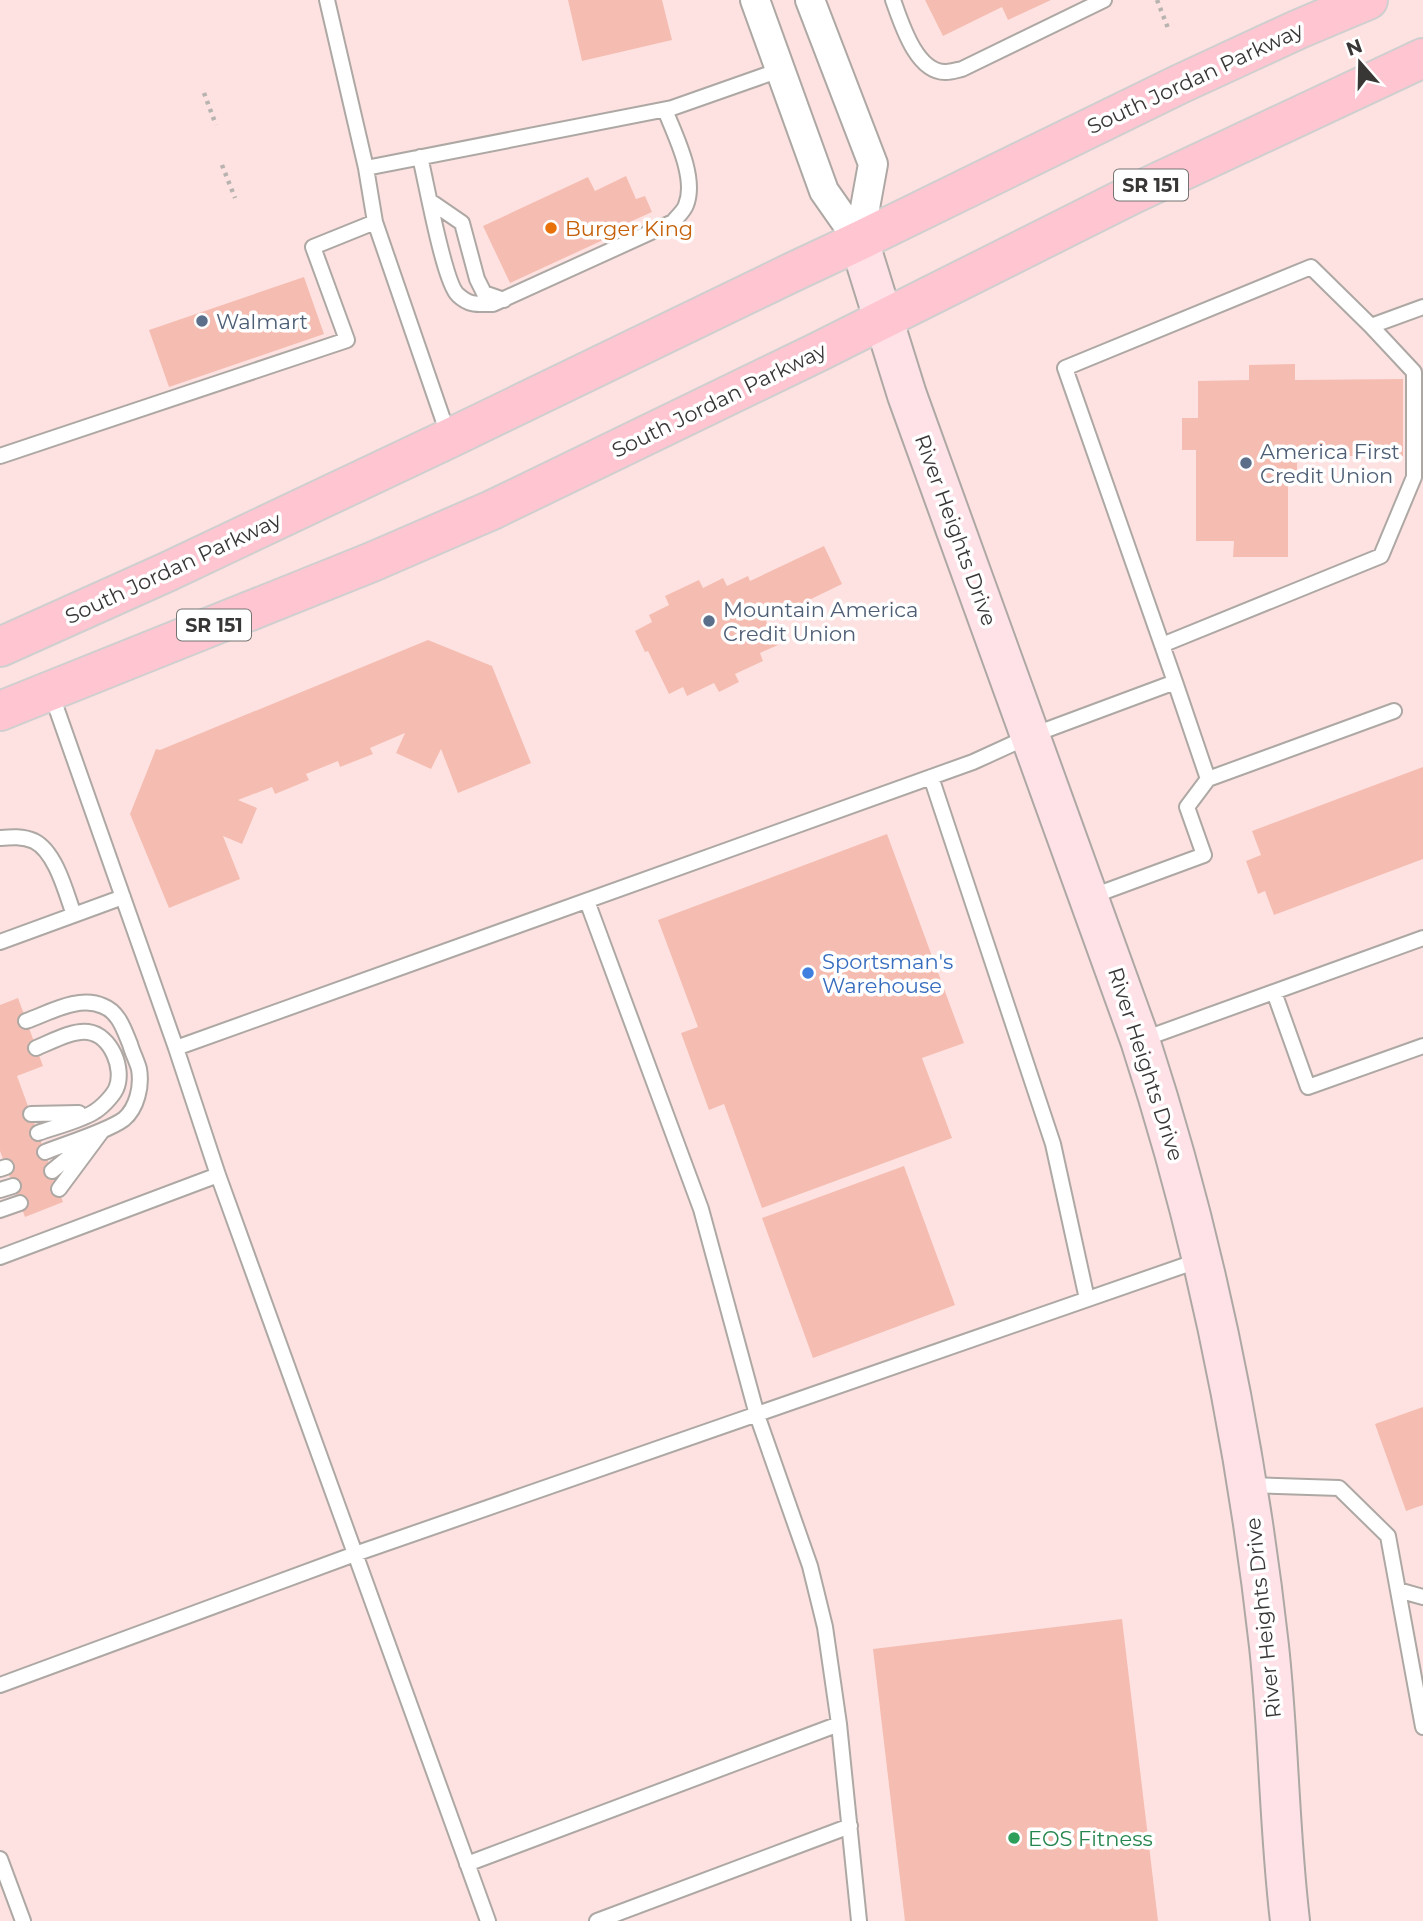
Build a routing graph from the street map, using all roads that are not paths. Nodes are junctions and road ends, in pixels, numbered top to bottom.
1 (327, 0) edge
2 (755, 0) edge
3 (810, 0) edge
4 (893, 0) edge
5 (1104, 0) edge
6 (1368, 0) edge
7 (1423, 58) edge
8 (779, 70) junction
9 (665, 110) junction
10 (420, 158) junction
11 (366, 168) junction
12 (430, 201) junction
13 (376, 222) junction
14 (859, 241) junction
15 (505, 300) junction
16 (1423, 307) edge
17 (883, 320) junction
18 (1371, 326) junction
19 (450, 438) junction
20 (0, 456) edge
21 (1162, 645) junction
22 (0, 648) edge
23 (1175, 682) junction
24 (50, 691) junction
25 (0, 711) edge
26 (1394, 711) dead end
27 (1031, 736) junction
28 (931, 777) junction
29 (1208, 779) junction
30 (0, 838) edge
31 (123, 897) junction
32 (1090, 898) junction
33 (587, 901) junction
34 (74, 915) junction
35 (1423, 938) edge
36 (0, 942) edge
37 (1274, 992) junction
38 (26, 1021) dead end
39 (1140, 1040) junction
40 (1423, 1046) edge
41 (37, 1048) dead end
42 (176, 1048) junction
43 (94, 1112) junction
44 (31, 1114) dead end
45 (103, 1130) junction
46 (38, 1133) dead end
47 (45, 1152) dead end
48 (52, 1171) dead end
49 (218, 1175) junction
50 (59, 1189) dead end
51 (20, 1203) dead end
52 (0, 1210) edge
53 (0, 1257) edge
54 (1202, 1260) junction
55 (1087, 1299) junction
56 (757, 1415) junction
57 (1247, 1485) junction
58 (355, 1554) junction
59 (1398, 1590) junction
60 (1423, 1597) edge
61 (0, 1685) edge
62 (839, 1724) junction
63 (1423, 1727) edge
64 (850, 1826) junction
65 (0, 1859) edge
66 (467, 1864) junction
67 (23, 1921) edge
68 (488, 1921) edge
69 (597, 1921) edge
70 (859, 1921) edge
71 (1290, 1921) edge

1 - 11 lane
2 - 8 street, River Heights Drive
3 - 14 street, River Heights Drive
4 - 5 lane
6 - 14 main road, South Jordan Parkway
7 - 17 main road, South Jordan Parkway / SR 151
8 - 9 lane
8 - 14 street, River Heights Drive
9 - 10 lane
9 - 15 lane
10 - 11 lane
10 - 12 lane
11 - 13 lane
12 - 15 lane
12 - 15 lane
13 - 19 lane
13 - 20 lane
14 - 17 street, River Heights Drive
14 - 19 main road, South Jordan Parkway
16 - 18 lane
17 - 24 main road, South Jordan Parkway / SR 151
17 - 27 street, River Heights Drive
18 - 21 lane
18 - 21 lane
19 - 22 main road, South Jordan Parkway
21 - 23 lane
23 - 27 lane
23 - 29 lane
24 - 25 main road, South Jordan Parkway / SR 151
24 - 31 lane
26 - 29 lane
27 - 28 lane
27 - 32 street, River Heights Drive
28 - 33 lane
28 - 55 lane
29 - 32 lane
30 - 34 lane
31 - 34 lane
31 - 42 lane
32 - 39 street, River Heights Drive
33 - 42 lane
33 - 56 lane
34 - 36 lane
35 - 37 lane
37 - 39 lane
37 - 40 lane
38 - 45 lane
39 - 54 street, River Heights Drive
41 - 43 lane
42 - 49 lane
43 - 44 lane
43 - 46 lane
45 - 47 lane
45 - 48 lane
45 - 50 lane
49 - 53 lane
49 - 58 lane
51 - 52 lane
54 - 55 lane
54 - 57 street, River Heights Drive
55 - 56 lane
56 - 58 lane
56 - 62 lane
57 - 59 lane
57 - 71 street, River Heights Drive
58 - 61 lane
58 - 66 lane
59 - 60 lane
59 - 63 lane
62 - 64 lane
62 - 66 lane
64 - 69 lane
64 - 70 lane
65 - 67 lane
66 - 68 lane

